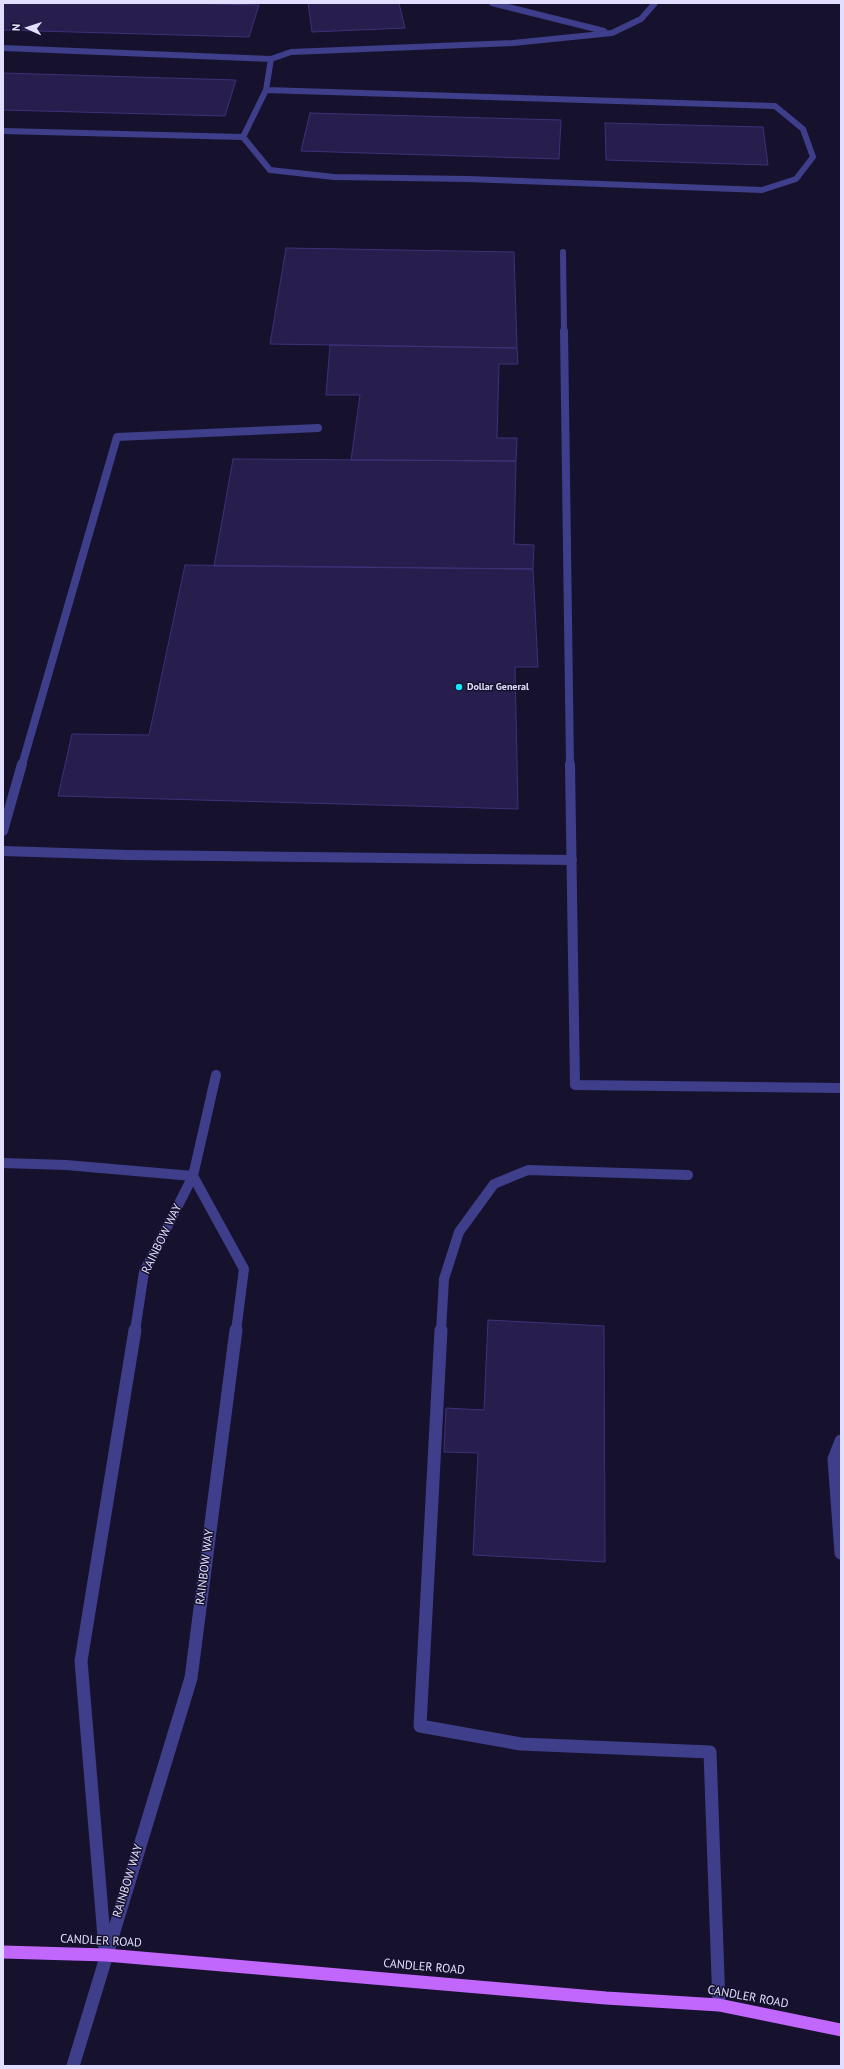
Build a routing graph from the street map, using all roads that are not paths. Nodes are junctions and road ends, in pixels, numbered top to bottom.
1 (492, 3) edge
2 (655, 3) edge
3 (612, 33) junction
4 (3, 48) edge
5 (271, 59) junction
6 (266, 90) junction
7 (3, 130) edge
8 (243, 137) junction
9 (563, 252) dead end
10 (318, 428) dead end
11 (3, 831) edge
12 (3, 851) edge
13 (572, 860) junction
14 (216, 1075) dead end
15 (841, 1088) edge
16 (3, 1163) edge
17 (688, 1175) dead end
18 (194, 1176) junction
19 (841, 1441) edge
20 (841, 1553) edge
21 (3, 1952) edge
22 (106, 1955) junction
23 (720, 2005) junction
24 (841, 2030) edge
25 (73, 2066) edge

1 - 3 street
2 - 3 street
3 - 5 street
4 - 5 street
5 - 6 street
6 - 8 street
6 - 8 street
7 - 8 street
9 - 13 street
10 - 11 street
12 - 13 street
13 - 15 street
14 - 18 street
16 - 18 street
17 - 23 street
18 - 22 street, RAINBOW WAY
18 - 22 street, RAINBOW WAY
19 - 20 street
21 - 22 main road, CANDLER ROAD
22 - 23 main road, CANDLER ROAD
22 - 25 street
23 - 24 main road, CANDLER ROAD

